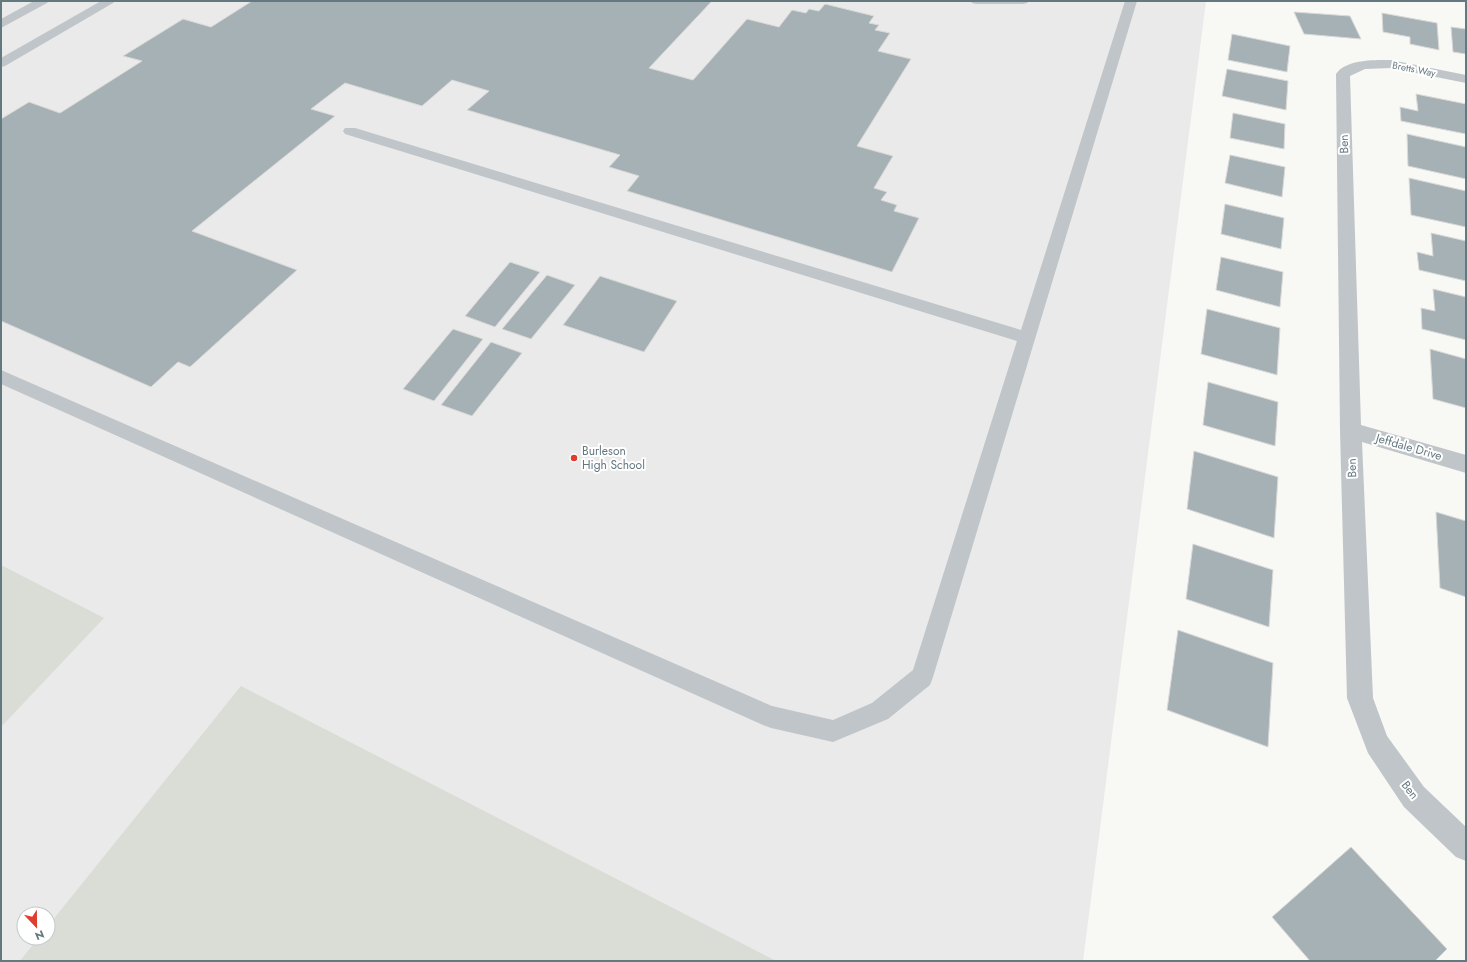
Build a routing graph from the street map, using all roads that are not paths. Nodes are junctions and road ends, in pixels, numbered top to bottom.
1 (43, 1) edge
2 (109, 1) edge
3 (976, 1) edge
4 (1023, 1) edge
5 (1131, 1) edge
6 (1, 24) edge
7 (1, 63) edge
8 (1362, 65) joint
9 (1466, 79) edge
10 (350, 131) dead end
11 (1027, 338) junction
12 (1, 377) edge
13 (1351, 430) junction
14 (1466, 464) edge
15 (1466, 847) edge

1 - 6 lane
2 - 7 lane
3 - 4 lane
5 - 11 lane
8 - 9 street, Bretts Way
8 - 13 street, Ben
10 - 11 lane
11 - 12 lane
13 - 14 street, Jeffdale Drive
13 - 15 street, Ben

